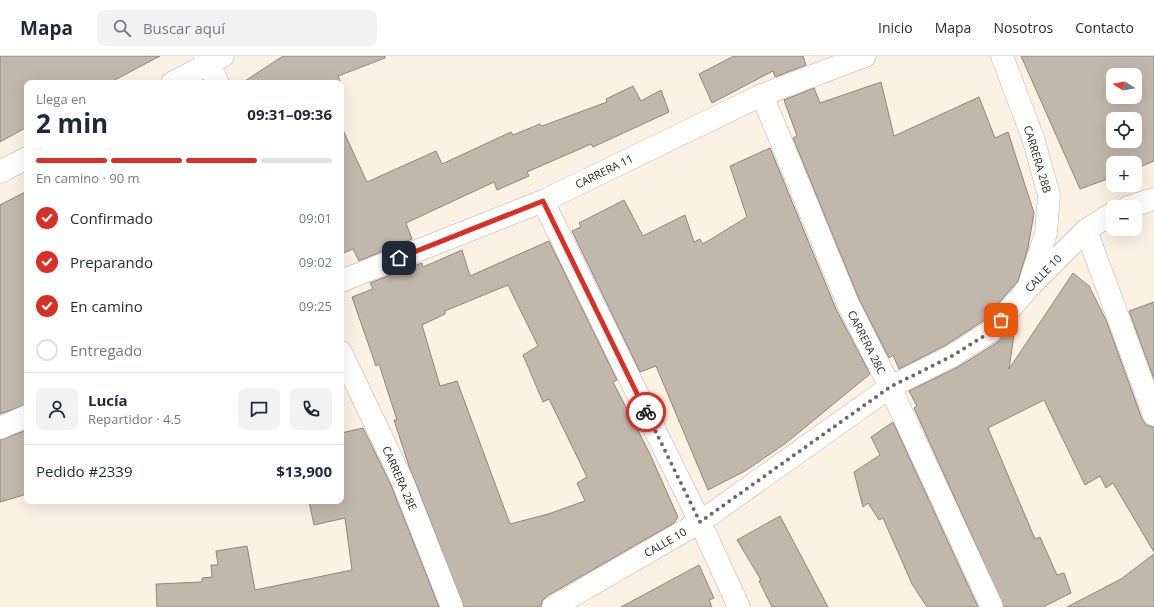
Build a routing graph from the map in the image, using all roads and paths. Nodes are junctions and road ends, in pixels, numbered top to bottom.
1 (865, 56) edge
2 (1002, 56) edge
3 (212, 58) edge
4 (177, 80) edge
5 (217, 80) edge
6 (762, 95) junction
7 (24, 160) edge
8 (0, 172) edge
9 (1154, 200) edge
10 (543, 201) junction
11 (1142, 203) edge
12 (1106, 217) edge
13 (1086, 230) junction
14 (344, 280) edge
15 (1029, 287) junction
16 (344, 358) edge
17 (890, 387) junction
18 (1154, 415) edge
19 (24, 417) edge
20 (0, 428) edge
21 (700, 522) junction
22 (452, 607) edge
23 (553, 607) edge
24 (739, 607) edge
25 (992, 607) edge

1 - 6 street, CARRERA 11
2 - 15 street, CARRERA 28B
3 - 4 street
3 - 5 street
6 - 10 street, CARRERA 11
6 - 17 street, CARRERA 28C
7 - 8 street
9 - 11 street
10 - 14 street, CARRERA 11
10 - 21 street
12 - 13 street, CALLE 10
13 - 15 street, CALLE 10
13 - 18 street
15 - 17 street, CALLE 10
16 - 22 street, CARRERA 28E
17 - 21 street, CALLE 10
17 - 25 street, CARRERA 28C
19 - 20 street
21 - 23 street, CALLE 10
21 - 24 street

